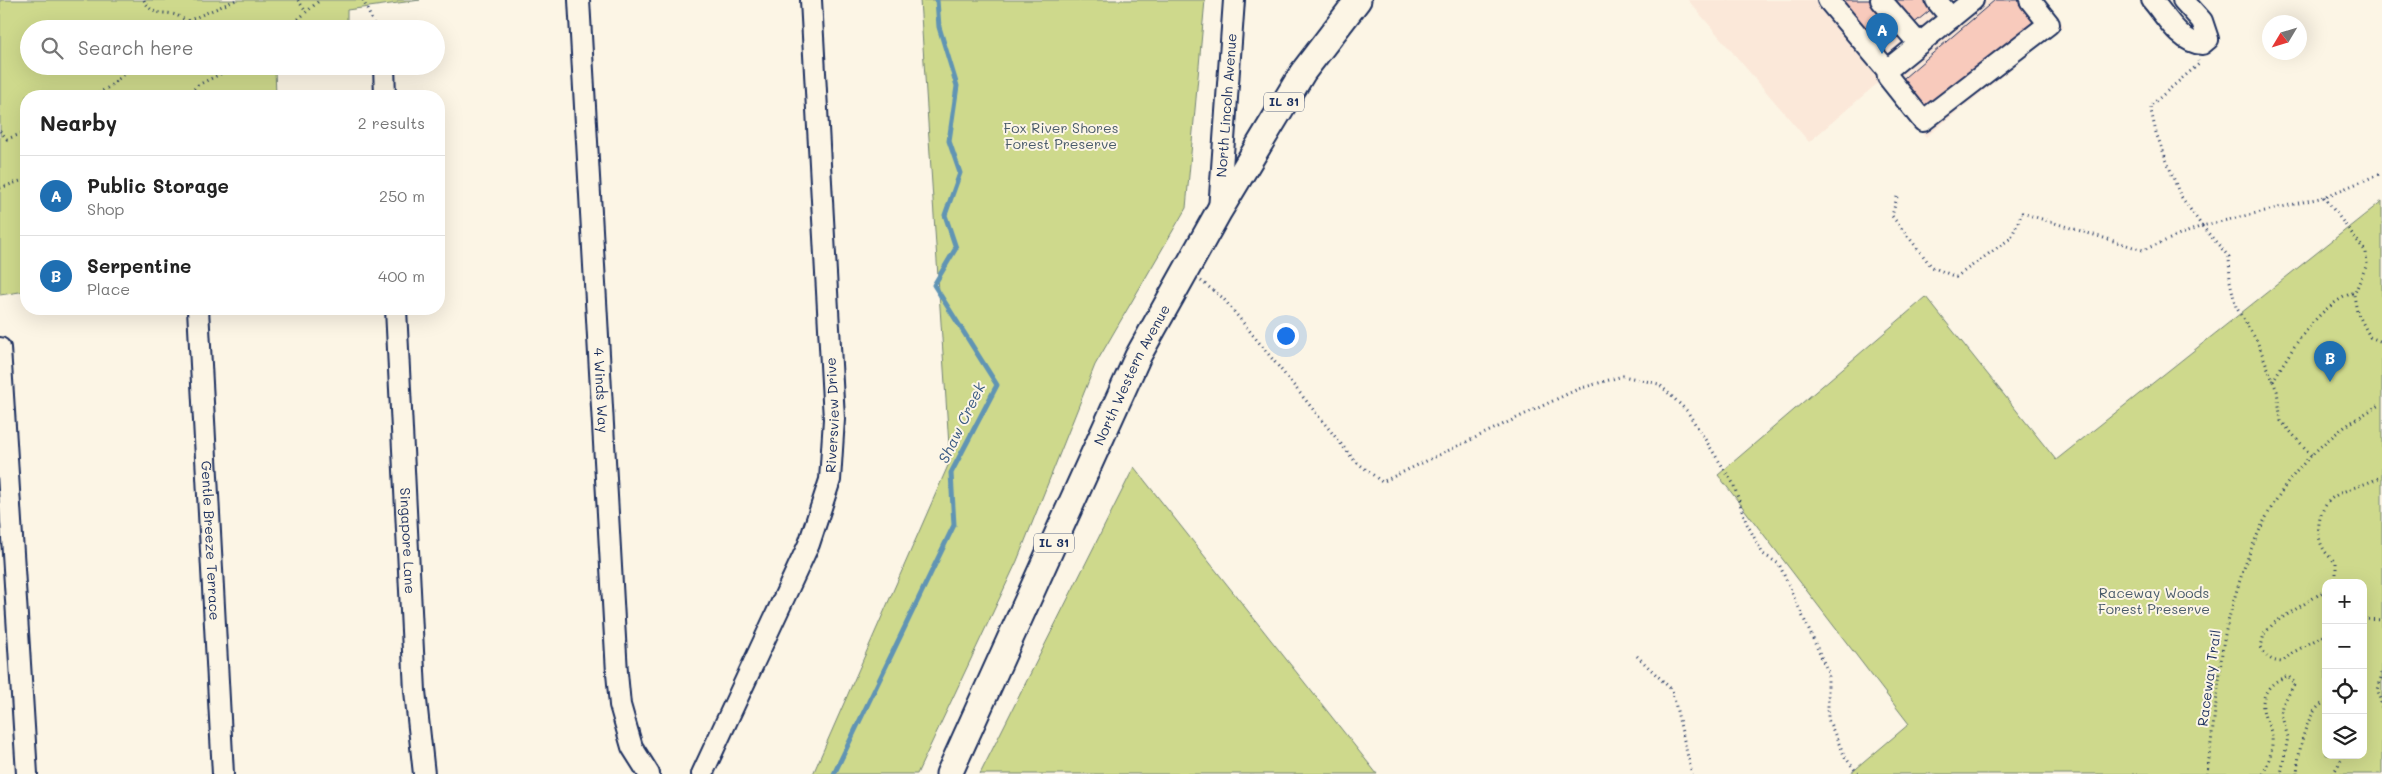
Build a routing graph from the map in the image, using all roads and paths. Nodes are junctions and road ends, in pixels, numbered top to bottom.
1 (144, 0) edge
2 (236, 0) edge
3 (298, 0) edge
4 (320, 0) edge
5 (364, 0) edge
6 (579, 0) edge
7 (811, 0) edge
8 (1234, 0) edge
9 (1358, 0) edge
10 (1828, 0) edge
11 (1882, 0) edge
12 (1936, 0) edge
13 (1973, 0) edge
14 (2030, 0) edge
15 (2152, 0) edge
16 (2183, 0) edge
17 (306, 12) junction
18 (1951, 18) junction
19 (186, 20) edge
20 (190, 20) edge
21 (297, 20) edge
22 (372, 20) edge
23 (1918, 44) junction
24 (2193, 44) junction
25 (1887, 70) junction
26 (123, 75) edge
27 (218, 75) edge
28 (384, 75) edge
29 (104, 90) edge
30 (193, 90) edge
31 (385, 90) edge
32 (0, 131) edge
33 (20, 134) edge
34 (2382, 173) edge
35 (20, 181) edge
36 (0, 188) edge
37 (1897, 197) dead end
38 (2324, 197) junction
39 (1219, 211) junction
40 (2202, 226) junction
41 (1198, 279) dead end
42 (2355, 292) junction
43 (198, 315) edge
44 (396, 315) edge
45 (2382, 342) edge
46 (0, 348) edge
47 (2273, 381) junction
48 (2382, 404) edge
49 (2311, 455) junction
50 (2382, 476) edge
51 (2336, 579) edge
52 (2322, 593) edge
53 (2367, 619) edge
54 (2382, 620) edge
55 (2322, 636) edge
56 (1637, 656) dead end
57 (2382, 673) edge
58 (2322, 705) edge
59 (2382, 709) edge
60 (2342, 759) edge
61 (27, 774) edge
62 (222, 774) edge
63 (424, 774) edge
64 (649, 774) edge
65 (702, 774) edge
66 (949, 774) edge
67 (1692, 774) edge
68 (1858, 774) edge
69 (2207, 774) edge
70 (2263, 774) edge
71 (2281, 774) edge
72 (2298, 774) edge
73 (2333, 774) edge

1 - 19 path
2 - 20 path
3 - 17 path
4 - 17 path
5 - 22 path
6 - 64 street, 4 Winds Way
7 - 65 street, Riversview Drive
8 - 39 street, North Lincoln Avenue
9 - 39 main road, North Western Avenue / IL 31
10 - 25 street
11 - 23 street
12 - 18 street
13 - 18 street
14 - 25 street
15 - 24 street
16 - 24 street
17 - 21 path
18 - 23 street
23 - 25 street
24 - 40 path
26 - 29 path
27 - 30 path
28 - 31 street
32 - 33 path
34 - 38 path
35 - 36 path
37 - 40 path
38 - 40 path
38 - 42 path
39 - 66 main road, North Western Avenue / IL 31
40 - 47 path
41 - 68 path
42 - 45 path
42 - 47 path
43 - 62 street, Gentle Breeze Terrace
44 - 63 street, Singapore Lane
46 - 61 street
47 - 49 path
48 - 49 path, Raceway Trail
49 - 69 path, Raceway Trail
50 - 51 path
52 - 55 path
53 - 54 path
56 - 67 path
57 - 59 path
58 - 72 path
60 - 73 path
70 - 71 path

